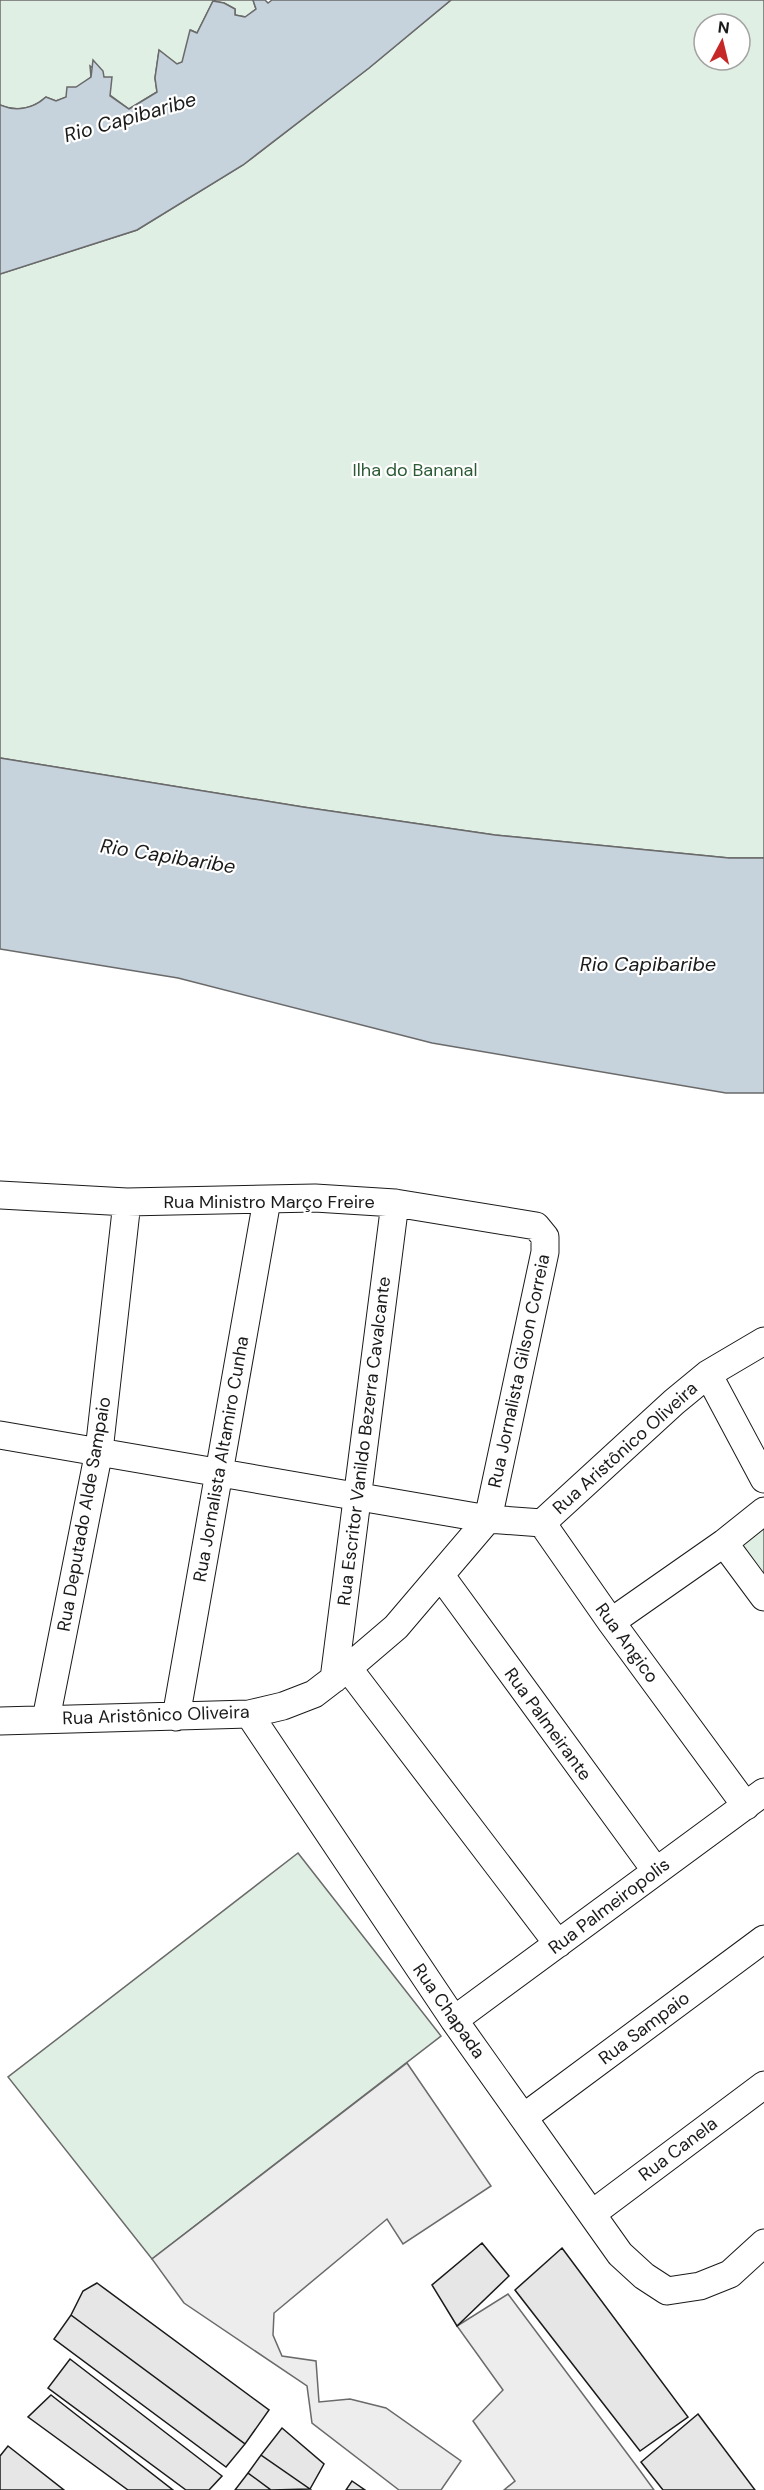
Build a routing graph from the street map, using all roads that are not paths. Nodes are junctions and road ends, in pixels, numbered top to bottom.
1 (0, 1195) edge
2 (267, 1200) junction
3 (127, 1202) junction
4 (395, 1203) junction
5 (537, 1226) joint
6 (764, 1341) edge
7 (708, 1374) junction
8 (0, 1435) edge
9 (99, 1451) junction
10 (219, 1471) junction
11 (764, 1479) edge
12 (358, 1496) junction
13 (764, 1511) edge
14 (488, 1519) junction
15 (542, 1523) junction
16 (724, 1543) junction
17 (441, 1576) junction
18 (764, 1597) edge
19 (611, 1622) junction
20 (341, 1674) junction
21 (249, 1714) junction
22 (176, 1717) junction
23 (46, 1719) junction
24 (0, 1721) edge
25 (755, 1799) edge
26 (656, 1871) junction
27 (764, 1939) edge
28 (558, 1944) junction
29 (454, 2020) junction
30 (764, 2085) edge
31 (524, 2117) junction
32 (593, 2213) junction
33 (764, 2243) edge

1 - 3 street, Rua Ministro Março Freire
2 - 3 street, Rua Ministro Março Freire
2 - 4 street, Rua Ministro Março Freire
2 - 10 street, Rua Jornalista Altamiro Cunha
3 - 9 street, Rua Deputado Alde Sampaio
4 - 5 street, Rua Ministro Março Freire
4 - 12 street, Rua Escritor Vanildo Bezerra Cavalcante
5 - 14 street, Rua Jornalista Gilson Correia
6 - 7 street, Rua Aristônico Oliveira
7 - 11 street
7 - 15 street, Rua Aristônico Oliveira
8 - 9 street
9 - 10 street
9 - 23 street, Rua Deputado Alde Sampaio
10 - 12 street
10 - 22 street, Rua Jornalista Altamiro Cunha
12 - 14 street
12 - 20 street, Rua Escritor Vanildo Bezerra Cavalcante
13 - 16 street
14 - 15 street
14 - 17 street, Rua Aristônico Oliveira
15 - 19 street, Rua Angico
16 - 18 street
16 - 19 street
17 - 20 street, Rua Aristônico Oliveira
17 - 26 street, Rua Palmeirante
19 - 25 street, Rua Angico
20 - 21 street, Rua Aristônico Oliveira
20 - 28 street
21 - 22 street, Rua Aristônico Oliveira
21 - 29 street, Rua Chapada
22 - 23 street, Rua Aristônico Oliveira
23 - 24 street, Rua Aristônico Oliveira
25 - 26 street, Rua Palmeiropolis
26 - 28 street, Rua Palmeiropolis
27 - 31 street, Rua Sampaio
28 - 29 street, Rua Palmeiropolis
29 - 31 street, Rua Chapada
30 - 32 street, Rua Canela
31 - 32 street, Rua Chapada
32 - 33 street, Rua Chapada

